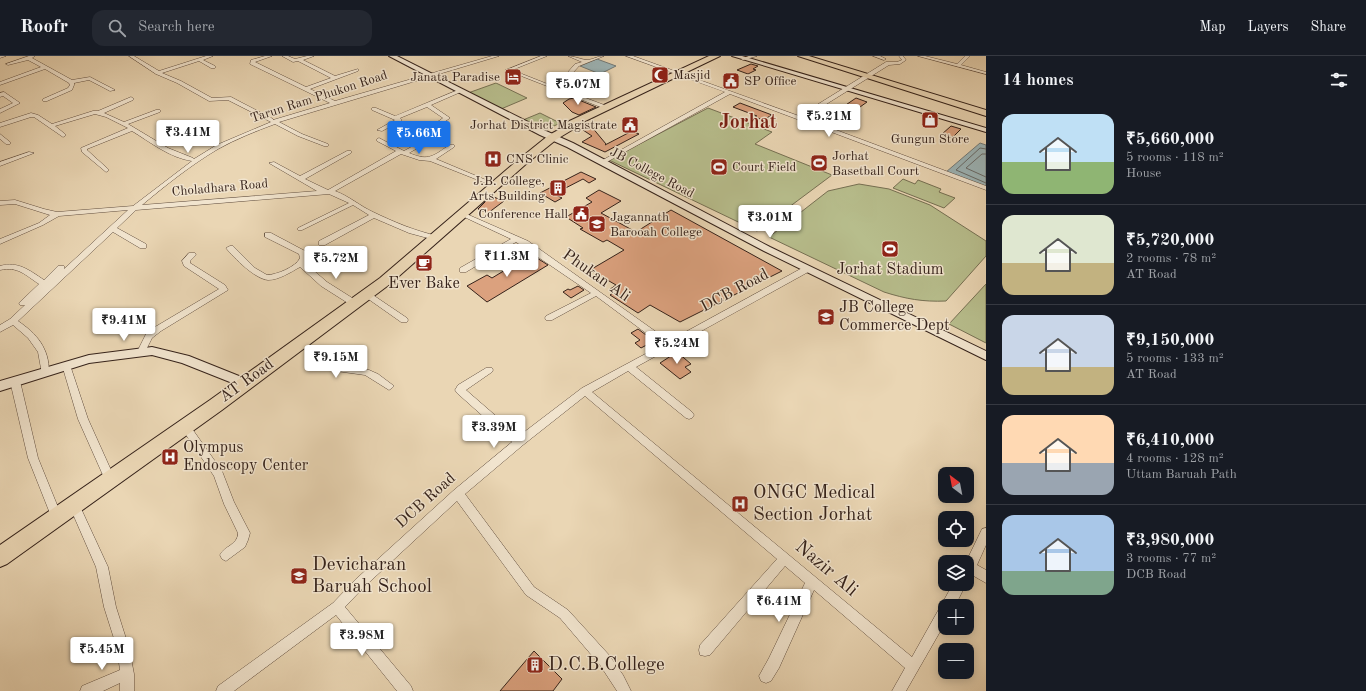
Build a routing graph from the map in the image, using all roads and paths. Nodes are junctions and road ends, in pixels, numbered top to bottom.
1 (4, 56) edge
2 (131, 56) edge
3 (211, 56) edge
4 (270, 56) edge
5 (284, 56) edge
6 (312, 56) edge
7 (492, 56) edge
8 (497, 56) edge
9 (545, 56) edge
10 (570, 56) edge
11 (602, 56) edge
12 (628, 56) edge
13 (716, 56) edge
14 (735, 56) edge
15 (755, 56) edge
16 (802, 56) edge
17 (875, 56) edge
18 (891, 56) edge
19 (895, 56) edge
20 (901, 56) edge
21 (920, 56) edge
22 (968, 56) edge
23 (0, 57) edge
24 (30, 57) edge
25 (396, 57) edge
26 (709, 58) edge
27 (742, 58) edge
28 (200, 60) junction
29 (299, 60) junction
30 (585, 61) junction
31 (886, 61) junction
32 (8, 64) dead end
33 (958, 66) junction
34 (212, 67) dead end
35 (44, 68) junction
36 (356, 70) dead end
37 (158, 73) junction
38 (678, 73) junction
39 (986, 73) edge
40 (429, 74) junction
41 (866, 76) junction
42 (335, 78) junction
43 (71, 82) junction
44 (0, 84) edge
45 (845, 88) junction
46 (306, 89) junction
47 (556, 89) junction
48 (112, 90) dead end
49 (460, 91) junction
50 (730, 92) junction
51 (1, 93) edge
52 (131, 99) dead end
53 (45, 100) dead end
54 (332, 102) junction
55 (427, 105) junction
56 (605, 107) junction
57 (374, 109) dead end
58 (0, 111) edge
59 (158, 111) dead end
60 (99, 113) junction
61 (986, 113) edge
62 (396, 118) junction
63 (800, 118) junction
64 (273, 121) junction
65 (170, 122) dead end
66 (439, 123) dead end
67 (123, 124) junction
68 (0, 125) edge
69 (51, 126) junction
70 (131, 129) junction
71 (380, 130) dead end
72 (986, 130) edge
73 (63, 135) dead end
74 (0, 136) edge
75 (551, 137) junction
76 (379, 140) dead end
77 (424, 142) dead end
78 (8, 143) dead end
79 (216, 144) junction
80 (326, 145) dead end
81 (452, 146) dead end
82 (349, 152) dead end
83 (403, 152) junction
84 (31, 153) dead end
85 (190, 159) junction
86 (431, 159) junction
87 (603, 162) junction
88 (272, 163) dead end
89 (0, 164) edge
90 (106, 170) dead end
91 (302, 178) junction
92 (495, 185) junction
93 (986, 188) edge
94 (327, 192) junction
95 (0, 203) edge
96 (353, 203) junction
97 (130, 208) junction
98 (57, 214) junction
99 (462, 214) junction
100 (375, 215) junction
101 (113, 229) junction
102 (300, 229) dead end
103 (268, 235) dead end
104 (435, 238) junction
105 (516, 239) junction
106 (0, 242) edge
107 (322, 243) dead end
108 (143, 246) dead end
109 (230, 248) dead end
110 (192, 255) dead end
111 (301, 264) junction
112 (0, 268) edge
113 (807, 269) junction
114 (463, 270) dead end
115 (43, 284) junction
116 (596, 293) junction
117 (360, 299) junction
118 (549, 318) dead end
119 (404, 320) dead end
120 (12, 321) junction
121 (0, 328) edge
122 (301, 342) junction
123 (668, 345) junction
124 (141, 352) junction
125 (986, 356) edge
126 (66, 365) junction
127 (629, 367) junction
128 (489, 370) dead end
129 (45, 372) junction
130 (15, 381) junction
131 (245, 383) junction
132 (0, 386) edge
133 (389, 386) dead end
134 (585, 391) junction
135 (689, 415) dead end
136 (185, 426) junction
137 (520, 442) junction
138 (110, 479) junction
139 (458, 493) junction
140 (74, 504) junction
141 (57, 517) junction
142 (986, 533) edge
143 (226, 555) dead end
144 (974, 557) edge
145 (0, 558) edge
146 (785, 558) junction
147 (974, 572) edge
148 (986, 577) edge
149 (812, 581) junction
150 (337, 607) junction
151 (938, 624) edge
152 (705, 650) dead end
153 (914, 667) junction
154 (127, 674) junction
155 (766, 676) dead end
156 (87, 691) edge
157 (127, 691) edge
158 (223, 691) edge
159 (406, 691) edge
160 (624, 691) edge
161 (899, 691) edge

1 - 23 street
2 - 37 street
3 - 28 street
4 - 46 street
5 - 29 street
6 - 29 street
7 - 40 street, Tarun Ram Phukon Road
8 - 40 street, Tarun Ram Phukon Road
9 - 47 street
10 - 30 street
11 - 30 street
12 - 38 street
13 - 26 highway, AT Road
14 - 27 street
15 - 27 street
16 - 41 main road
17 - 31 street
18 - 31 street
19 - 20 street
20 - 31 street
21 - 33 street
22 - 33 street
24 - 32 street
24 - 35 street
25 - 40 street, JB College Road
26 - 38 highway, AT Road
27 - 45 street
28 - 34 street
28 - 37 street
29 - 42 street
30 - 47 street
31 - 41 street
33 - 39 street
35 - 43 street
35 - 44 street
36 - 42 street
37 - 64 street
38 - 50 street
38 - 56 highway, AT Road
40 - 49 street, JB College Road
40 - 54 street, Tarun Ram Phukon Road
40 - 64 street, Tarun Ram Phukon Road
41 - 45 street
41 - 61 main road
42 - 46 street
43 - 48 street
43 - 53 street
45 - 63 street
45 - 72 street
46 - 54 street
47 - 56 street
49 - 55 street
49 - 75 street, JB College Road
50 - 63 street
50 - 87 street
51 - 58 street
52 - 60 street
54 - 64 street, Tarun Ram Phukon Road
55 - 62 street
55 - 66 street
56 - 75 highway, AT Road
57 - 62 street
59 - 67 street
60 - 67 street
60 - 69 street
62 - 71 street
63 - 93 street
64 - 79 street, Tarun Ram Phukon Road
64 - 80 street
64 - 97 street, Tarun Ram Phukon Road
65 - 79 street
67 - 70 street
68 - 69 street
69 - 73 street
70 - 85 street
70 - 90 street
74 - 78 street
75 - 87 street, JB College Road
75 - 92 highway, AT Road
76 - 83 street
77 - 83 street
79 - 85 street, Tarun Ram Phukon Road
81 - 86 street
82 - 91 street
83 - 86 street
83 - 94 street
84 - 89 street
85 - 97 street, Tarun Ram Phukon Road
86 - 92 street
87 - 113 street, JB College Road
88 - 91 street
91 - 94 street
92 - 99 highway, AT Road
94 - 96 street, Choladhara Road
94 - 97 street, Choladhara Road
95 - 98 street, Choladhara Road
96 - 100 street, Choladhara Road
96 - 102 street
97 - 98 street, Choladhara Road
97 - 101 street, Tarun Ram Phukon Road
97 - 115 street, Tarun Ram Phukon Road
98 - 106 street
99 - 104 highway, AT Road
99 - 105 street, Phukan Ali
100 - 104 street, Choladhara Road
100 - 107 street
101 - 108 street
101 - 120 street, Tarun Ram Phukon Road
103 - 111 street
104 - 117 highway, AT Road
105 - 114 street
105 - 116 street, Phukan Ali
109 - 111 street
110 - 124 street
111 - 117 street
112 - 115 street
113 - 123 street, DCB Road
113 - 125 street, JB College Road
115 - 121 street, Tarun Ram Phukon Road
116 - 118 street
116 - 123 street, Phukan Ali
117 - 119 street
117 - 122 highway, AT Road
120 - 121 street, Tarun Ram Phukon Road
120 - 129 street
122 - 131 highway, AT Road
122 - 133 street
123 - 127 street, DCB Road
124 - 126 street
124 - 131 street
126 - 129 street
126 - 138 street
127 - 134 street, DCB Road
127 - 135 street
128 - 137 street
129 - 130 street
130 - 132 street
130 - 141 street
131 - 136 highway, AT Road
134 - 137 street, DCB Road
134 - 146 street, Nazir Ali
136 - 138 highway, AT Road
136 - 143 street
137 - 139 street, DCB Road
138 - 140 highway, AT Road
139 - 150 street, DCB Road
139 - 160 street
140 - 141 highway, AT Road
140 - 154 street
141 - 145 highway, AT Road
142 - 144 street
146 - 149 street, Nazir Ali
146 - 152 street
147 - 148 street
149 - 153 street, Nazir Ali
149 - 155 street
150 - 158 street, DCB Road
150 - 159 street
151 - 153 street
153 - 161 street
154 - 156 street
154 - 157 street

